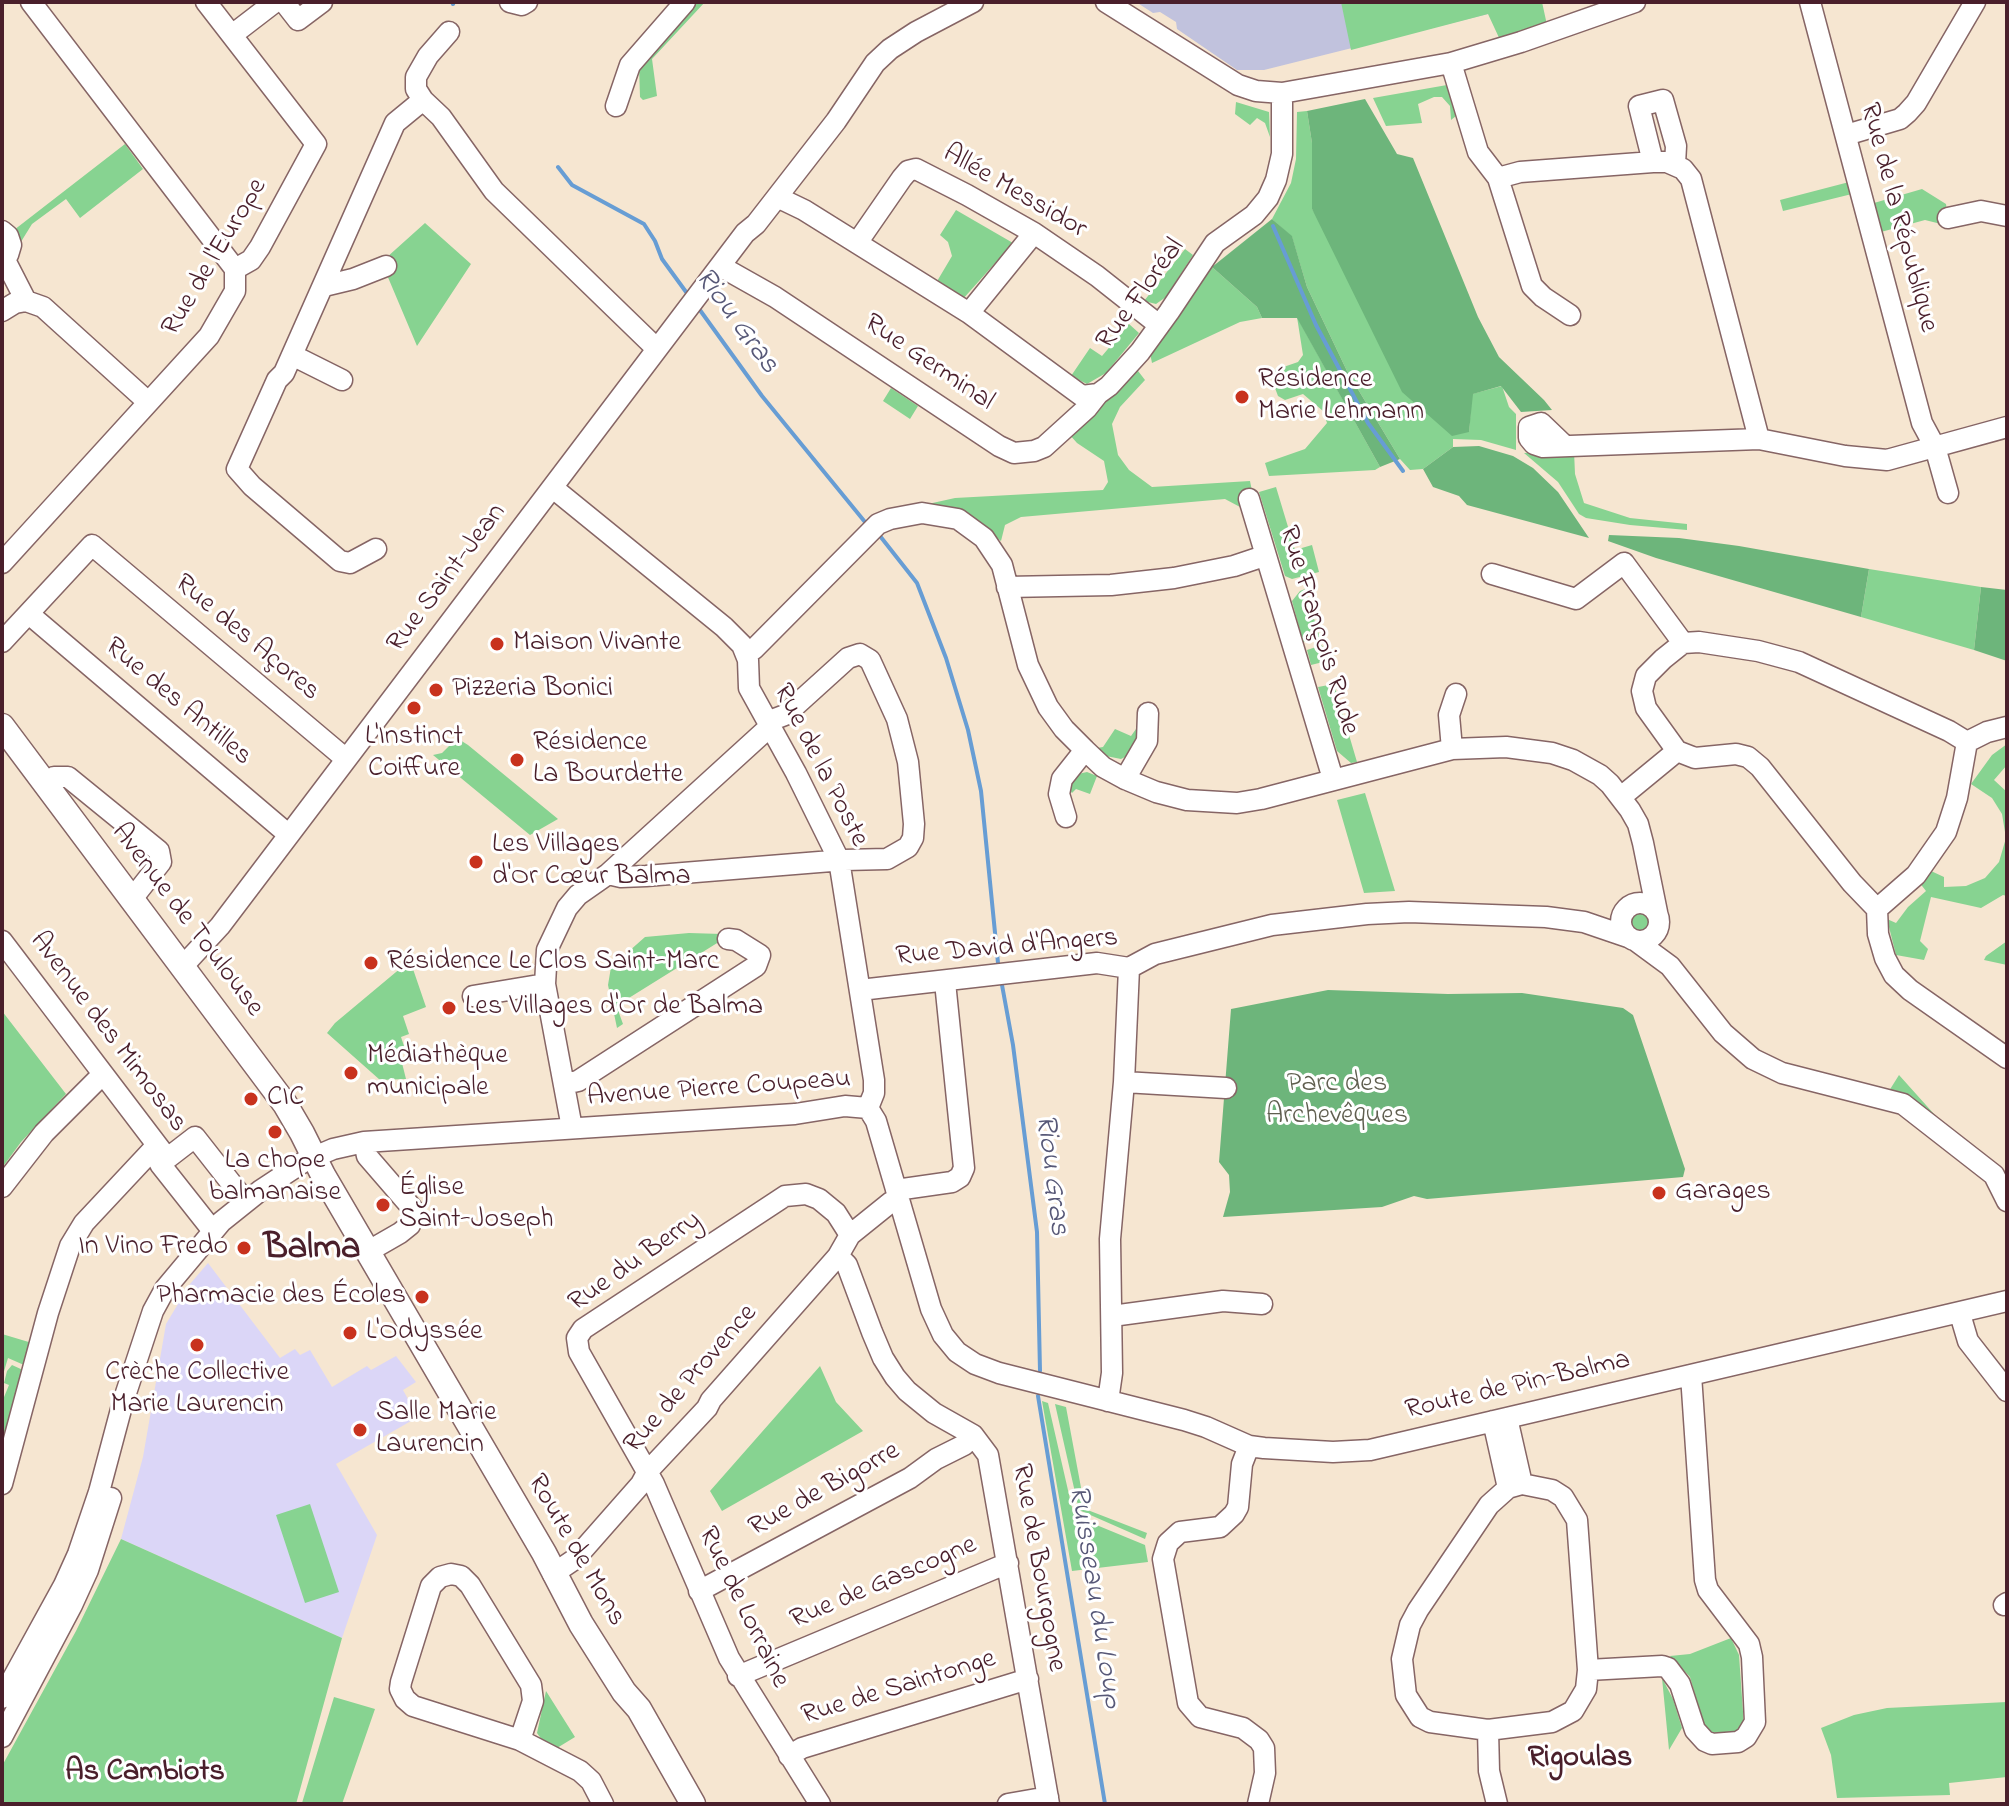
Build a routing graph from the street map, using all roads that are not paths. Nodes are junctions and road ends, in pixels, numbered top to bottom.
1 (31, 2) edge
2 (206, 2) edge
3 (275, 2) edge
4 (284, 2) edge
5 (322, 2) edge
6 (510, 2) edge
7 (527, 2) edge
8 (685, 2) edge
9 (973, 2) edge
10 (1106, 2) edge
11 (1635, 2) edge
12 (1810, 2) edge
13 (1975, 2) edge
14 (449, 32) dead end
15 (232, 35) junction
16 (1451, 63) junction
17 (1282, 93) junction
18 (423, 100) junction
19 (616, 106) dead end
20 (1846, 135) junction
21 (1653, 162) junction
22 (1675, 164) junction
23 (1498, 178) junction
24 (782, 200) junction
25 (2007, 216) edge
26 (1948, 218) dead end
27 (2, 231) edge
28 (1034, 233) junction
29 (857, 243) junction
30 (3, 258) edge
31 (386, 266) dead end
32 (720, 266) junction
33 (235, 269) junction
34 (324, 286) junction
35 (26, 301) junction
36 (2, 311) edge
37 (969, 313) junction
38 (1570, 315) dead end
39 (1159, 325) junction
40 (657, 349) junction
41 (292, 355) junction
42 (342, 380) dead end
43 (1098, 394) junction
44 (148, 402) junction
45 (2007, 427) edge
46 (1759, 439) junction
47 (1565, 446) dead end
48 (1935, 447) junction
49 (553, 488) junction
50 (1948, 493) dead end
51 (1249, 499) dead end
52 (376, 549) dead end
53 (1264, 556) junction
54 (2, 563) edge
55 (1492, 574) dead end
56 (1007, 587) junction
57 (29, 614) junction
58 (2, 642) edge
59 (1683, 643) junction
60 (746, 653) junction
61 (1456, 694) dead end
62 (1148, 713) dead end
63 (2, 726) edge
64 (769, 726) junction
65 (2007, 727) edge
66 (1967, 742) junction
67 (1452, 749) junction
68 (1085, 750) junction
69 (1677, 751) junction
70 (346, 759) junction
71 (1125, 779) junction
72 (1333, 779) junction
73 (46, 784) junction
74 (1621, 797) junction
75 (1066, 817) dead end
76 (289, 835) junction
77 (634, 848) junction
78 (839, 860) junction
79 (1647, 865) junction
80 (608, 874) junction
81 (646, 876) junction
82 (132, 899) junction
83 (1628, 908) junction
84 (1877, 909) junction
85 (1658, 918) junction
86 (1584, 922) junction
87 (728, 939) dead end
88 (1632, 939) junction
89 (2, 941) edge
90 (183, 966) junction
91 (1129, 968) junction
92 (945, 982) junction
93 (545, 984) junction
94 (860, 990) junction
95 (473, 996) dead end
96 (1699, 1000) junction
97 (2007, 1058) edge
98 (103, 1074) junction
99 (1124, 1082) junction
100 (564, 1084) junction
101 (1226, 1088) dead end
102 (868, 1108) junction
103 (572, 1128) junction
104 (364, 1142) junction
105 (162, 1152) junction
106 (315, 1157) junction
107 (2000, 1170) edge
108 (2, 1187) edge
109 (900, 1201) junction
110 (2007, 1201) edge
111 (246, 1202) junction
112 (213, 1231) junction
113 (850, 1235) junction
114 (367, 1252) junction
115 (838, 1256) junction
116 (2006, 1300) edge
117 (1262, 1304) dead end
118 (1960, 1314) junction
119 (1112, 1316) junction
120 (1691, 1375) junction
121 (132, 1380) junction
122 (1046, 1385) joint
123 (2007, 1391) edge
124 (1108, 1401) junction
125 (1500, 1420) junction
126 (973, 1435) junction
127 (1249, 1446) junction
128 (648, 1471) junction
129 (2, 1484) edge
130 (1515, 1486) junction
131 (1008, 1563) junction
132 (553, 1574) junction
133 (699, 1591) junction
134 (1588, 1670) junction
135 (738, 1676) junction
136 (1028, 1679) junction
137 (2, 1698) edge
138 (1488, 1730) junction
139 (2, 1737) edge
140 (520, 1740) junction
141 (789, 1756) junction
142 (1048, 1801) edge
143 (603, 1804) edge
144 (693, 1804) edge
145 (820, 1804) edge
146 (1008, 1804) edge
147 (1258, 1804) edge
148 (1497, 1804) edge

1 - 33 street
2 - 15 street, Rue de l'Europe
3 - 15 street
4 - 5 street
6 - 7 street
8 - 19 street
9 - 24 street, Rue Saint-Jean
10 - 17 street
11 - 16 street
12 - 20 street, Rue de la République
13 - 20 street
14 - 18 street
15 - 33 street, Rue de l'Europe
16 - 17 street
16 - 23 street
17 - 39 street, Rue Floréal
18 - 34 street
18 - 40 street
20 - 48 street, Rue de la République
21 - 22 street
21 - 22 street
21 - 23 street
22 - 46 street
23 - 38 street
24 - 29 street
24 - 32 street, Rue Saint-Jean
25 - 26 street
27 - 30 street
28 - 29 street, Allée Messidor
28 - 37 street
28 - 39 street, Allée Messidor
29 - 37 street
30 - 35 street
31 - 34 street
32 - 40 street, Rue Saint-Jean
32 - 43 street, Rue Germinal
33 - 44 street, Rue de l'Europe
34 - 41 street
35 - 36 street
35 - 44 street
37 - 43 street
39 - 43 street, Rue Floréal
40 - 49 street, Rue Saint-Jean
41 - 42 street
41 - 52 street
44 - 54 street, Rue de l'Europe
45 - 48 street
46 - 47 street
46 - 48 street
48 - 50 street, Rue de la République
49 - 60 street
49 - 70 street, Rue Saint-Jean
51 - 53 street, Rue François Rude
53 - 56 street
53 - 72 street, Rue François Rude
55 - 59 street
56 - 60 street, Rue David d'Angers
56 - 68 street, Rue David d'Angers
57 - 58 street
57 - 70 street, Rue des Açores
57 - 76 street, Rue des Antilles
59 - 66 street
59 - 69 street
60 - 64 street, Rue de la Poste
61 - 67 street
62 - 71 street
63 - 73 main road, Avenue de Toulouse
64 - 77 street
64 - 78 street, Rue de la Poste
64 - 78 street
65 - 66 street
66 - 84 street
67 - 72 street, Rue David d'Angers
67 - 74 street, Rue David d'Angers
68 - 71 street, Rue David d'Angers
68 - 75 street
69 - 74 street
69 - 84 street
70 - 76 street, Rue Saint-Jean
71 - 72 street, Rue David d'Angers
73 - 82 main road, Avenue de Toulouse
73 - 82 street
74 - 79 street, Rue David d'Angers
76 - 90 street, Rue Saint-Jean
77 - 80 street
77 - 81 street
78 - 81 street
78 - 94 street, Rue de la Poste
79 - 83 street
79 - 85 street, Rue David d'Angers
80 - 81 street
80 - 93 street
82 - 90 main road, Avenue de Toulouse
83 - 85 street
83 - 86 street, Rue David d'Angers
83 - 88 street
84 - 97 street
85 - 88 street
85 - 96 street, Rue David d'Angers
86 - 88 street, Rue David d'Angers
86 - 91 street, Rue David d'Angers
87 - 100 street
88 - 96 street, Rue David d'Angers
89 - 98 street, Avenue des Mimosas
90 - 106 main road, Avenue de Toulouse
91 - 92 street, Rue David d'Angers
91 - 99 street
92 - 94 street, Rue David d'Angers
92 - 109 street, Rue de Provence
93 - 95 street
93 - 100 street
94 - 102 street, Rue de la Poste
96 - 107 street, Rue David d'Angers
98 - 105 street, Avenue des Mimosas
98 - 108 street
99 - 101 street
99 - 119 street
100 - 103 street
102 - 103 street, Avenue Pierre Coupeau
102 - 109 street, Avenue Pierre Coupeau
103 - 104 street, Avenue Pierre Coupeau
104 - 106 street, Avenue Pierre Coupeau
104 - 114 street
105 - 111 street
105 - 112 street, Avenue des Mimosas
105 - 129 street
106 - 111 street, Avenue Pierre Coupeau
106 - 114 main road, Route de Mons
107 - 110 street, Rue David d'Angers
109 - 113 street, Rue de Provence
109 - 122 street, Avenue Pierre Coupeau
111 - 112 street, Avenue Pierre Coupeau
112 - 121 street, Avenue Pierre Coupeau
113 - 115 street, Rue de Provence
113 - 128 street, Rue du Berry
114 - 132 main road, Route de Mons
115 - 126 street
115 - 128 street, Rue de Provence
116 - 118 street, Route de Pin-Balma
117 - 119 street
118 - 120 street, Route de Pin-Balma
118 - 123 street
119 - 124 street
120 - 125 street, Route de Pin-Balma
120 - 134 street
121 - 137 street
121 - 139 street
122 - 124 street, Route de Pin-Balma
124 - 127 street, Route de Pin-Balma
125 - 127 street, Route de Pin-Balma
125 - 130 street
126 - 131 street, Rue de Bourgogne
126 - 133 street, Rue de Bigorre
127 - 147 street
128 - 132 street, Rue de Provence
128 - 133 street, Rue de Lorraine
130 - 134 street
130 - 138 street
131 - 135 street, Rue de Gascogne
131 - 136 street, Rue de Bourgogne
132 - 144 main road, Route de Mons
133 - 135 street, Rue de Lorraine
134 - 138 street
135 - 141 street, Rue de Lorraine
136 - 141 street, Rue de Saintonge
136 - 142 street, Rue de Bourgogne
138 - 148 street
140 - 140 street
140 - 143 street
141 - 145 street, Rue de Lorraine
142 - 146 street

